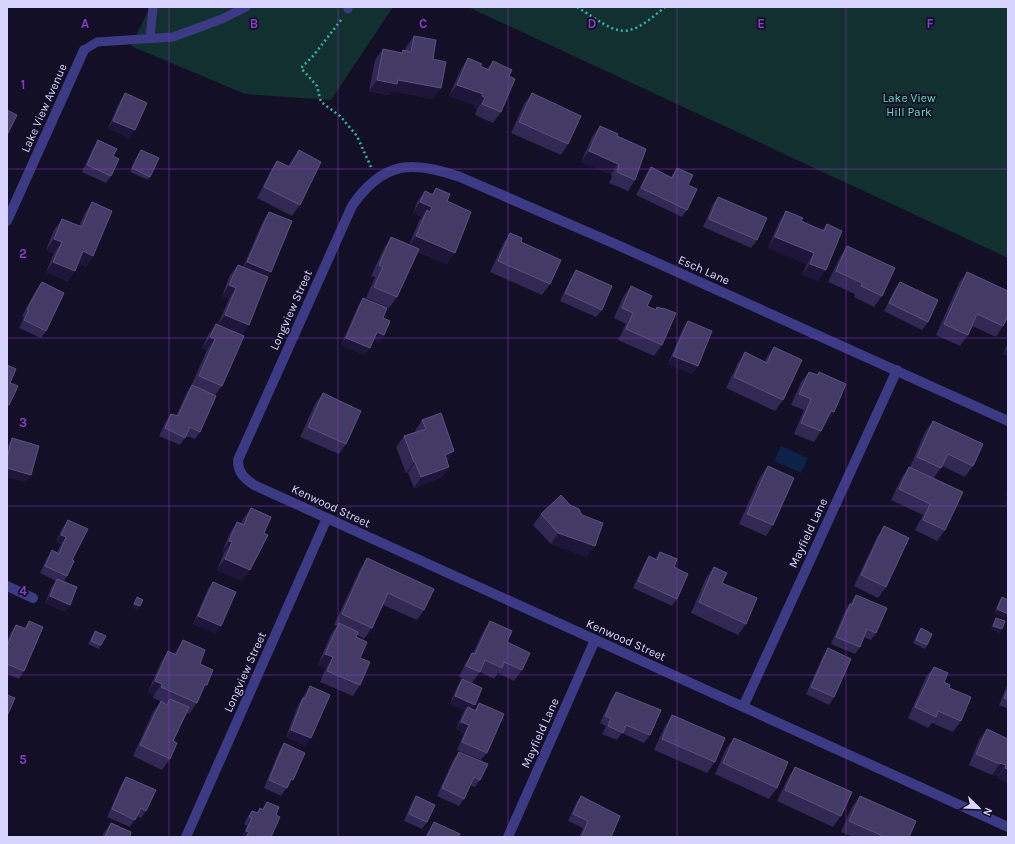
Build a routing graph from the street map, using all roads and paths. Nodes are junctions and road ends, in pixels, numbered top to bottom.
1 (153, 7) edge
2 (246, 7) edge
3 (577, 7) edge
4 (665, 7) edge
5 (348, 8) edge
6 (150, 38) junction
7 (84, 50) joint
8 (386, 174) joint
9 (374, 181) junction
10 (7, 221) edge
11 (897, 370) junction
12 (1008, 421) edge
13 (238, 469) joint
14 (327, 518) junction
15 (7, 586) edge
16 (33, 598) dead end
17 (595, 640) junction
18 (743, 707) junction
19 (1008, 827) edge
20 (186, 837) edge
21 (508, 837) edge

1 - 6 lane
2 - 6 lane
3 - 4 path
5 - 9 path
6 - 7 lane
7 - 10 street, Lake View Avenue
8 - 9 street, Longview Street
8 - 11 street, Esch Lane
9 - 13 street, Longview Street
11 - 12 street, Esch Lane
11 - 18 street, Mayfield Lane
13 - 14 street, Kenwood Street
14 - 17 street, Kenwood Street
14 - 20 street, Longview Street
15 - 16 street
17 - 18 street, Kenwood Street
17 - 21 street, Mayfield Lane
18 - 19 street, Kenwood Street

